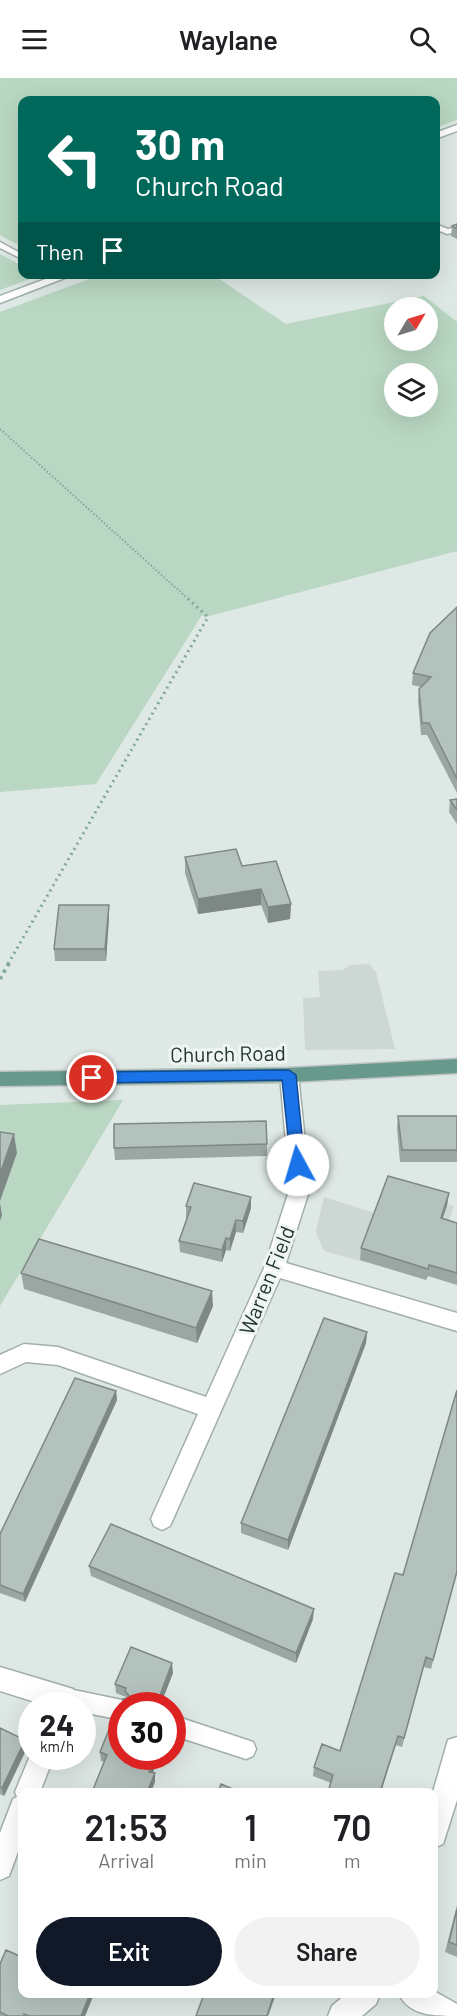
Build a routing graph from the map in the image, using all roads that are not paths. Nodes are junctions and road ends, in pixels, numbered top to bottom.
1 (457, 128) edge
2 (440, 134) edge
3 (440, 228) edge
4 (457, 228) edge
5 (0, 245) edge
6 (18, 255) edge
7 (53, 279) edge
8 (0, 300) edge
9 (457, 1066) edge
10 (289, 1075) junction
11 (0, 1079) edge
12 (274, 1268) junction
13 (457, 1323) edge
14 (0, 1365) edge
15 (212, 1409) junction
16 (162, 1519) dead end
17 (0, 1679) edge
18 (36, 1692) edge
19 (186, 1730) edge
20 (246, 1749) dead end
21 (457, 1749) edge
22 (37, 1770) edge
23 (30, 1788) edge
24 (18, 1819) edge
25 (438, 1822) edge
26 (0, 1867) edge
27 (362, 1998) edge
28 (420, 1998) edge
29 (342, 2016) edge
30 (452, 2016) edge

1 - 2 street
3 - 4 lane
5 - 6 lane
7 - 8 street
9 - 10 main road, Church Road
10 - 11 main road, Church Road
10 - 12 street, Warren Field
12 - 13 street
12 - 15 street, Warren Field
14 - 15 street
15 - 16 street, Warren Field
17 - 18 street
19 - 20 lane
21 - 25 street
22 - 23 street
24 - 26 street
27 - 29 street
28 - 30 street

